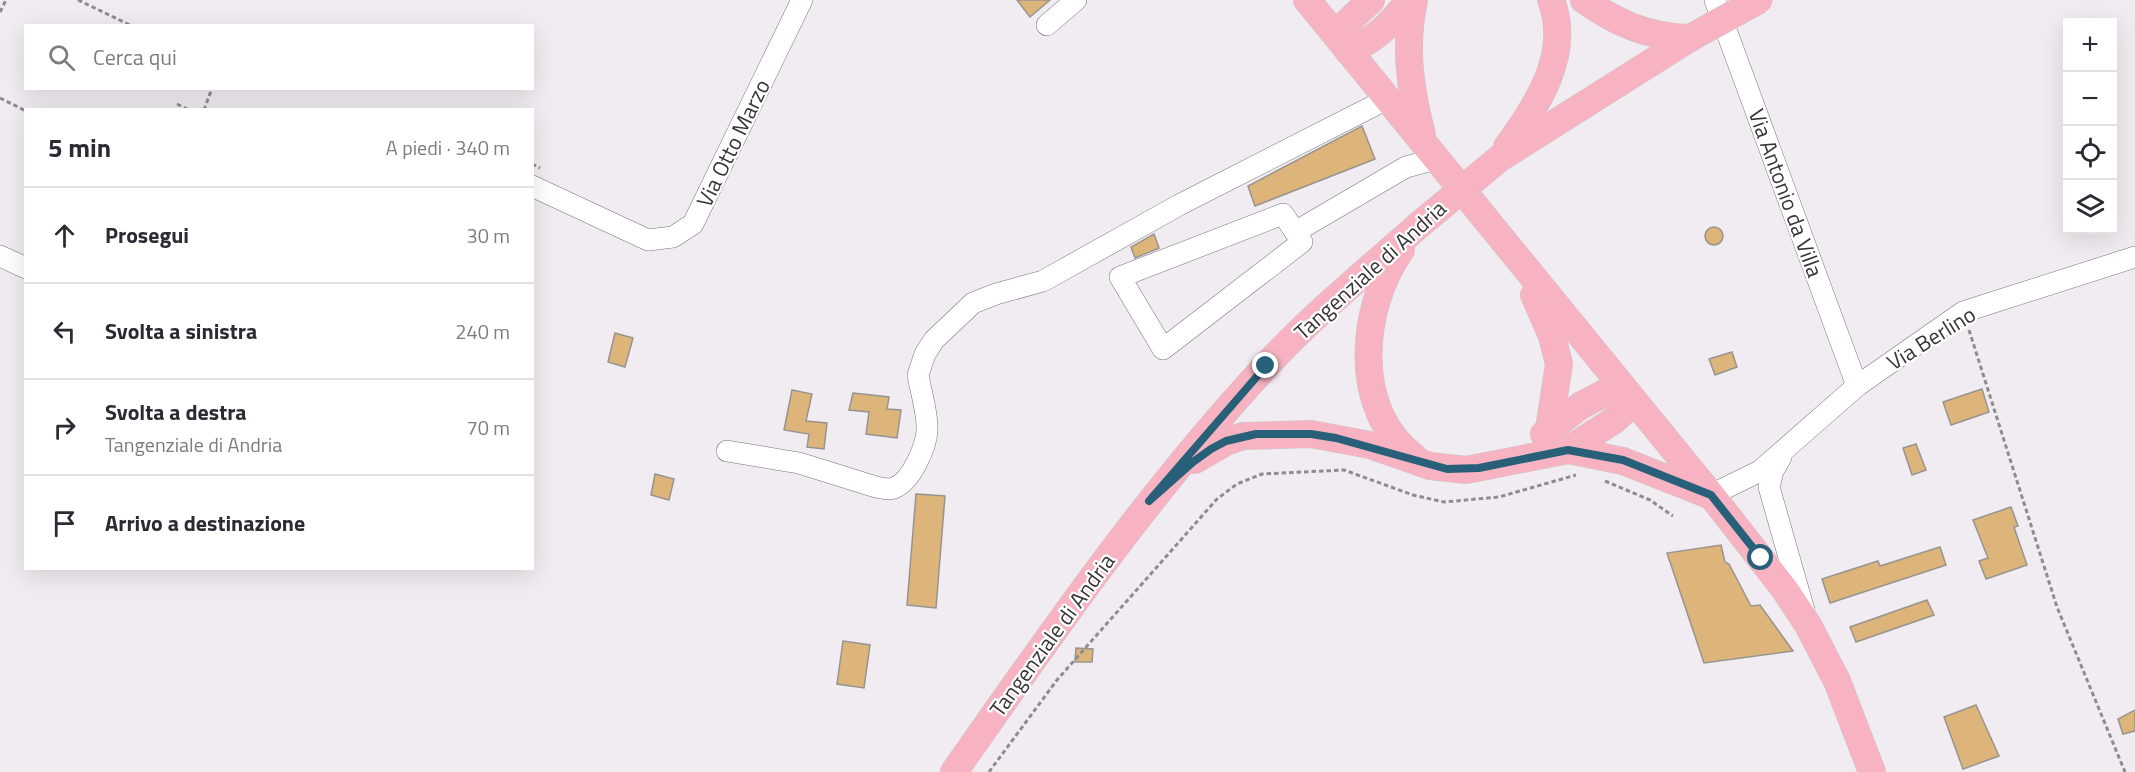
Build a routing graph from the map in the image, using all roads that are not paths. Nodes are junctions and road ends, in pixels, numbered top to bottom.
1 (802, 0) edge
2 (1076, 0) edge
3 (1307, 0) edge
4 (1371, 0) edge
5 (1412, 0) edge
6 (1551, 0) edge
7 (1584, 0) edge
8 (1715, 0) edge
9 (1759, 0) edge
10 (1047, 25) dead end
11 (1690, 38) junction
12 (1342, 42) junction
13 (1387, 99) junction
14 (1430, 152) junction
15 (1500, 158) junction
16 (538, 177) edge
17 (1419, 225) junction
18 (1296, 232) junction
19 (0, 256) edge
20 (2135, 257) edge
21 (1518, 262) junction
22 (24, 267) edge
23 (1857, 386) junction
24 (1627, 393) junction
25 (1549, 429) junction
26 (1568, 450) junction
27 (727, 451) dead end
28 (1784, 451) junction
29 (1506, 461) junction
30 (1422, 463) junction
31 (1711, 495) junction
32 (1149, 501) junction
33 (1808, 625) junction
34 (954, 772) edge
35 (1872, 772) edge

1 - 16 street, Via Otto Marzo
2 - 10 street
3 - 12 main road
4 - 12 main road
5 - 12 main road
5 - 14 main road
6 - 15 main road
7 - 11 main road
8 - 23 street, Via Antonio da Villa
9 - 11 main road, Tangenziale di Andria, bridge
11 - 15 main road, Tangenziale di Andria
12 - 13 main road
13 - 14 main road
13 - 27 street
14 - 18 street
14 - 21 main road
15 - 17 main road, Tangenziale di Andria, bridge
17 - 30 main road
17 - 32 main road, Tangenziale di Andria
18 - 18 street
19 - 22 street
20 - 23 street, Via Berlino
21 - 24 main road
21 - 25 main road
23 - 28 street, Via Berlino
24 - 25 main road
24 - 26 main road
24 - 31 main road
25 - 29 main road
26 - 29 main road
26 - 31 main road
28 - 31 street, Via Berlino
28 - 33 street, Via Berlino
29 - 30 main road
30 - 32 main road
31 - 33 main road
32 - 34 main road, Tangenziale di Andria
33 - 35 main road

